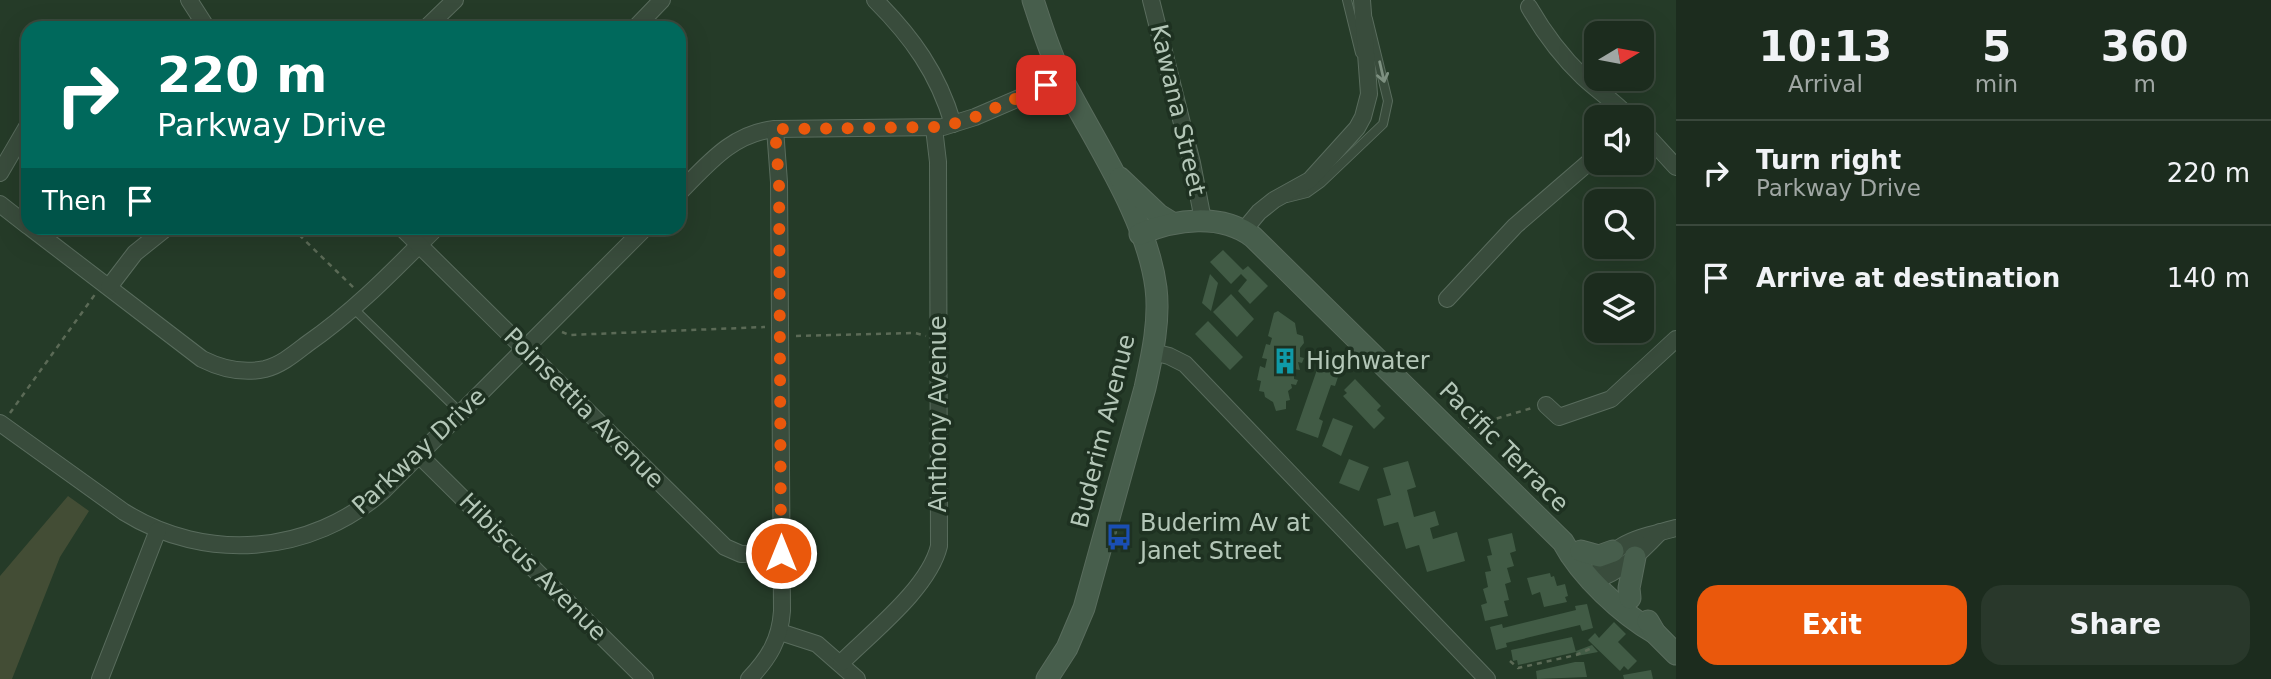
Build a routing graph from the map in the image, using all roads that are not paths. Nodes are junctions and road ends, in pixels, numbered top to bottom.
1 (189, 0) edge
2 (455, 0) edge
3 (662, 0) edge
4 (875, 0) edge
5 (1033, 0) edge
6 (1152, 0) edge
7 (1357, 2) edge
8 (1529, 7) dead end
9 (202, 21) edge
10 (433, 21) edge
11 (642, 21) edge
12 (1063, 79) junction
13 (1617, 105) edge
14 (953, 124) junction
15 (934, 128) junction
16 (775, 129) junction
17 (21, 137) edge
18 (1654, 143) edge
19 (1584, 166) edge
20 (1676, 167) edge
21 (1113, 172) junction
22 (0, 173) edge
23 (686, 186) edge
24 (1274, 200) junction
25 (0, 204) edge
26 (1203, 220) junction
27 (21, 221) edge
28 (1172, 223) junction
29 (1244, 230) junction
30 (1140, 234) junction
31 (40, 235) edge
32 (158, 235) edge
33 (409, 235) edge
34 (429, 235) edge
35 (638, 235) edge
36 (419, 244) junction
37 (106, 285) junction
38 (1447, 299) dead end
39 (359, 304) junction
40 (1676, 339) edge
41 (525, 349) junction
42 (1153, 352) junction
43 (1546, 405) road end
44 (462, 414) junction
45 (3, 429) edge
46 (420, 456) junction
47 (158, 530) junction
48 (1668, 530) edge
49 (1572, 547) junction
50 (1614, 551) junction
51 (781, 553) junction
52 (1635, 557) junction
53 (1600, 575) junction
54 (1630, 598) junction
55 (780, 632) junction
56 (1655, 633) junction
57 (1676, 654) edge
58 (841, 663) junction
59 (100, 679) edge
60 (645, 679) edge
61 (749, 679) edge
62 (857, 679) edge
63 (1047, 679) edge
64 (1487, 679) edge

1 - 9 street
2 - 10 street
3 - 11 street
4 - 14 street
5 - 12 street, Buderim Avenue
6 - 26 street, Kawana Street
7 - 24 street
7 -> 24 lane
8 - 13 street
12 - 14 street
12 - 21 street, Buderim Avenue
14 - 15 street
15 - 16 street
15 - 58 street, Anthony Avenue
16 - 23 street
16 - 51 street
17 - 22 street
18 - 20 street
19 - 38 street
21 - 28 street
21 - 30 street, Buderim Avenue
24 - 29 street
25 - 27 street
26 - 28 street, Pacific Terrace
26 - 29 street, Pacific Terrace
28 - 30 street, Pacific Terrace
29 - 49 street, Pacific Terrace
30 - 42 street, Buderim Avenue
31 - 37 street
32 - 37 street
33 - 36 street, Poinsettia Avenue
34 - 36 street
35 - 41 street, Parkway Drive
36 - 39 street
36 - 41 street, Poinsettia Avenue
37 - 39 street
39 - 44 lane
40 - 43 street
41 - 44 street, Parkway Drive
41 - 51 street, Poinsettia Avenue
42 - 63 street, Buderim Avenue
42 - 64 street
44 - 46 street, Parkway Drive
45 - 47 street, Parkway Drive
46 - 47 street, Parkway Drive
46 - 60 street, Hibiscus Avenue
47 - 59 street
48 - 50 street
48 - 52 street
49 - 50 street
49 - 53 street, Pacific Terrace
50 - 53 street
51 - 55 street
52 - 53 street
52 - 54 street
53 - 54 street, Pacific Terrace
53 - 56 street, Pacific Terrace
54 - 56 street, Pacific Terrace
55 - 58 street
55 - 61 street
56 - 57 street, Pacific Terrace
58 - 62 street

